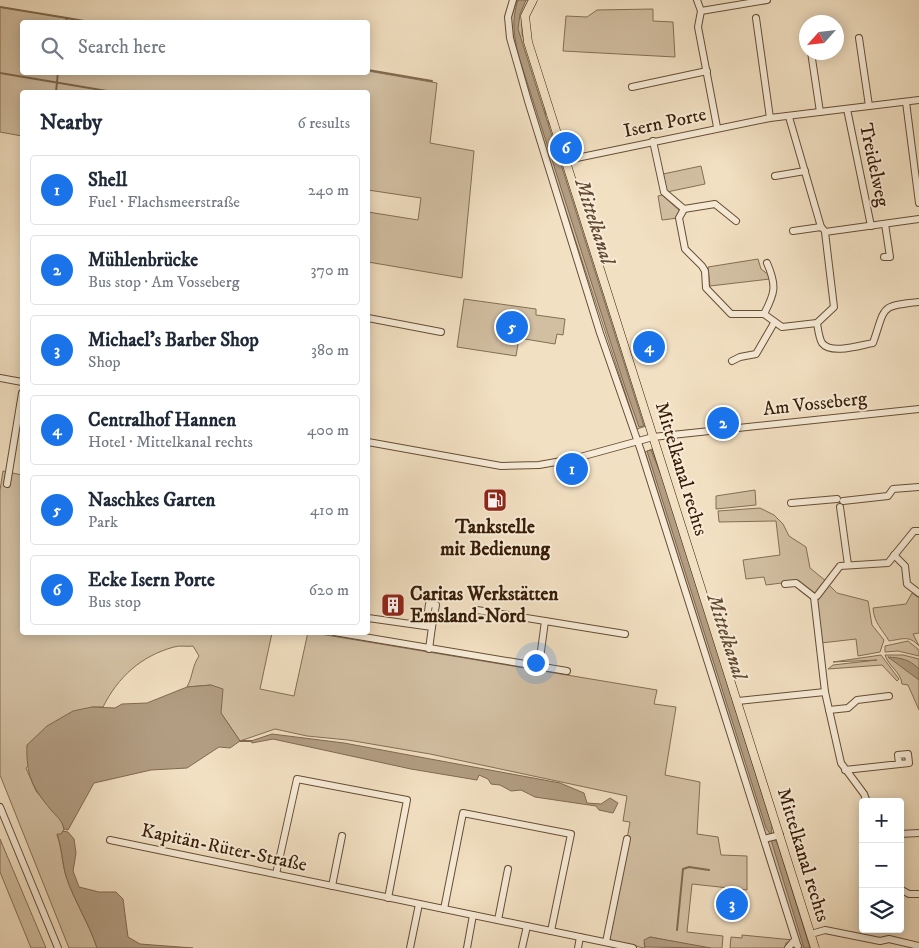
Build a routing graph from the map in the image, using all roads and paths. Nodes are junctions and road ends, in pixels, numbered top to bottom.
1 (513, 0) edge
2 (533, 0) edge
3 (697, 0) edge
4 (766, 0) edge
5 (700, 11) junction
6 (756, 18) dead end
7 (858, 38) dead end
8 (812, 60) edge
9 (707, 72) junction
10 (632, 87) dead end
11 (919, 100) edge
12 (906, 102) junction
13 (869, 106) junction
14 (847, 109) junction
15 (820, 112) junction
16 (789, 117) junction
17 (770, 118) junction
18 (717, 127) junction
19 (653, 141) junction
20 (567, 160) junction
21 (805, 171) junction
22 (775, 176) dead end
23 (919, 203) edge
24 (684, 209) junction
25 (919, 219) edge
26 (736, 221) dead end
27 (885, 224) junction
28 (871, 226) junction
29 (823, 230) junction
30 (793, 231) dead end
31 (884, 257) dead end
32 (767, 264) dead end
33 (919, 302) edge
34 (764, 314) junction
35 (370, 318) edge
36 (774, 323) junction
37 (817, 323) junction
38 (441, 332) dead end
39 (732, 361) dead end
40 (0, 378) edge
41 (20, 382) edge
42 (20, 405) edge
43 (919, 409) edge
44 (645, 439) junction
45 (370, 442) edge
46 (7, 484) dead end
47 (919, 487) edge
48 (840, 502) junction
49 (791, 503) dead end
50 (919, 531) edge
51 (894, 555) junction
52 (848, 565) junction
53 (785, 584) dead end
54 (919, 593) edge
55 (814, 597) junction
56 (477, 610) dead end
57 (370, 618) edge
58 (545, 621) junction
59 (625, 634) dead end
60 (352, 635) edge
61 (429, 648) junction
62 (538, 666) junction
63 (566, 671) dead end
64 (825, 692) junction
65 (889, 696) dead end
66 (738, 701) junction
67 (829, 710) junction
68 (899, 764) dead end
69 (845, 770) junction
70 (866, 798) edge
71 (0, 807) edge
72 (919, 832) edge
73 (904, 834) edge
74 (780, 835) junction
75 (342, 836) dead end
76 (627, 839) dead end
77 (764, 839) junction
78 (110, 840) dead end
79 (508, 869) dead end
80 (276, 874) junction
81 (332, 886) junction
82 (904, 891) edge
83 (919, 894) edge
84 (388, 898) junction
85 (420, 904) junction
86 (444, 909) junction
87 (474, 915) junction
88 (498, 920) junction
89 (527, 926) junction
90 (551, 931) junction
91 (811, 934) junction
92 (580, 937) junction
93 (606, 942) junction
94 (798, 946) edge
95 (919, 946) edge
96 (58, 948) edge
97 (410, 948) edge
98 (466, 948) edge
99 (522, 948) edge
100 (578, 948) edge
101 (633, 948) edge
102 (788, 948) edge
103 (815, 948) edge

1 - 44 street
2 - 20 main road, Mittelkanal rechts
3 - 5 street
4 - 5 street
5 - 9 street
6 - 17 street
7 - 13 street
8 - 15 street
9 - 10 street
9 - 18 street
11 - 12 street, Isern Porte
12 - 13 street, Isern Porte
12 - 23 street
13 - 14 street, Isern Porte
14 - 15 street, Isern Porte
14 - 28 street, Treidelweg
15 - 16 street, Isern Porte
16 - 17 street, Isern Porte
16 - 21 street
17 - 18 street, Isern Porte
18 - 19 street, Isern Porte
19 - 20 street, Isern Porte
19 - 24 street
20 - 44 main road, Mittelkanal rechts
21 - 22 street
21 - 29 street
24 - 26 street
24 - 34 street
25 - 27 street
27 - 28 street
27 - 31 street
28 - 29 street
29 - 30 street
29 - 37 street
32 - 34 street
33 - 37 street
34 - 36 street
35 - 38 street
36 - 37 street
36 - 39 street
40 - 41 street
42 - 46 street
43 - 44 street, Am Vosseberg
44 - 45 street, Am Vosseberg
44 - 66 main road, Mittelkanal rechts
44 - 77 street
47 - 48 street
48 - 49 street
48 - 52 street
50 - 51 street
51 - 52 street
51 - 54 street
52 - 55 street
53 - 55 street
55 - 64 street
56 - 58 street
57 - 61 street
58 - 59 street
58 - 62 street
60 - 61 street
61 - 62 street
62 - 63 street
64 - 66 street
64 - 67 street
65 - 67 street
66 - 74 main road, Mittelkanal rechts
67 - 69 street
68 - 69 street
69 - 70 street
71 - 96 street
72 - 73 street
74 - 77 street
74 - 91 main road, Mittelkanal rechts
75 - 81 street
76 - 93 street
77 - 94 street
78 - 80 street, Kapitän-Rüter-Straße
79 - 88 street
80 - 81 street, Kapitän-Rüter-Straße
80 - 84 street
81 - 84 street, Kapitän-Rüter-Straße
82 - 83 street
84 - 85 street, Kapitän-Rüter-Straße
85 - 86 street, Kapitän-Rüter-Straße
85 - 97 street
86 - 87 street, Kapitän-Rüter-Straße
86 - 90 street
87 - 88 street, Kapitän-Rüter-Straße
87 - 98 street
88 - 89 street, Kapitän-Rüter-Straße
89 - 90 street, Kapitän-Rüter-Straße
89 - 99 street
90 - 92 street, Kapitän-Rüter-Straße
91 - 95 street
91 - 103 main road, Mittelkanal rechts
92 - 93 street, Kapitän-Rüter-Straße
92 - 100 street
93 - 101 street, Kapitän-Rüter-Straße
94 - 102 street

